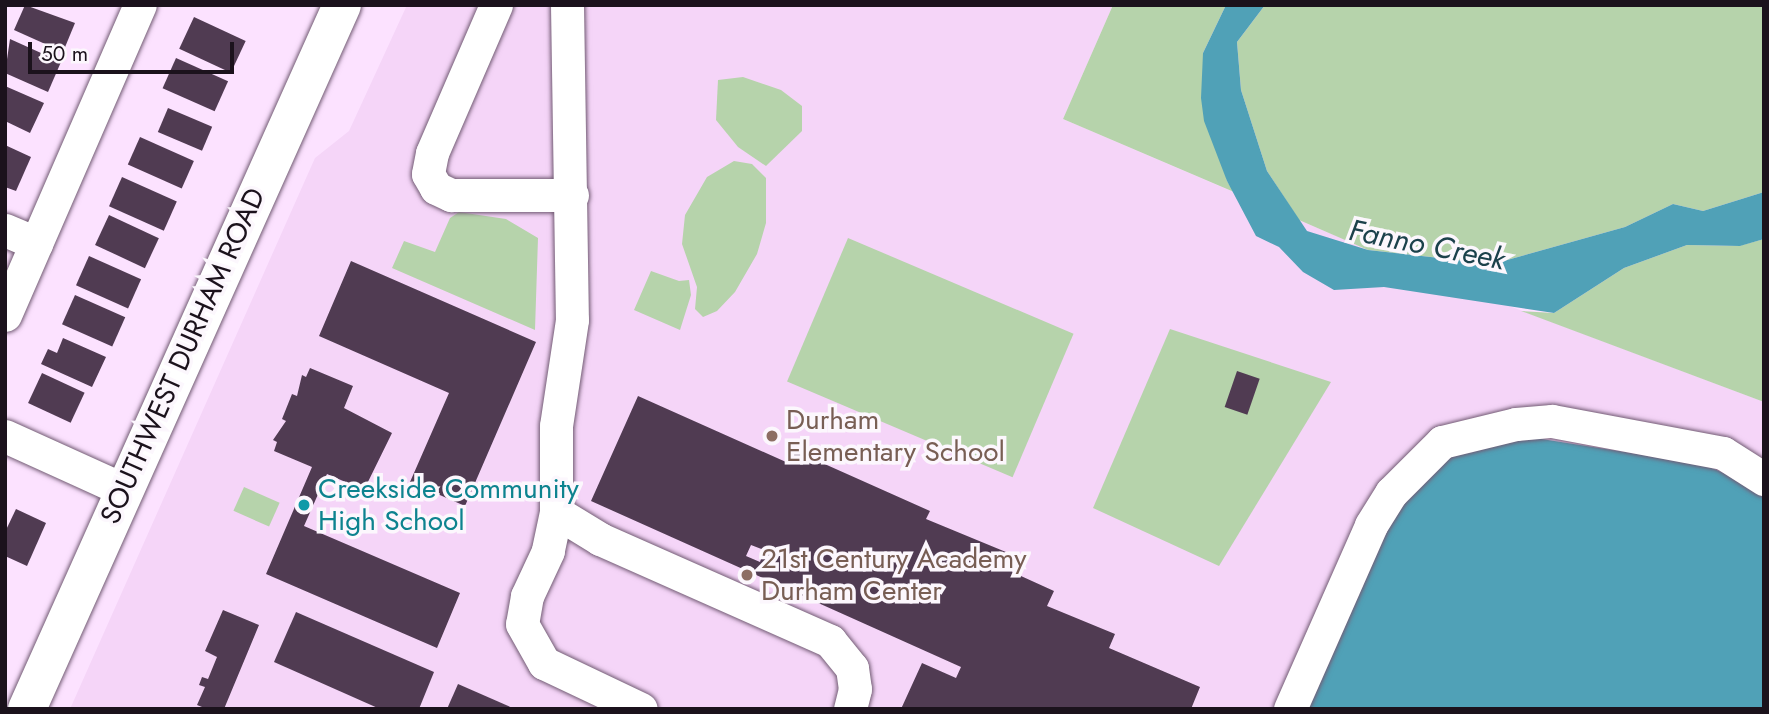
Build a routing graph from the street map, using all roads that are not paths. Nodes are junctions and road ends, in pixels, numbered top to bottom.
1 (140, 5) edge
2 (342, 5) edge
3 (496, 5) edge
4 (567, 5) edge
5 (572, 195) junction
6 (5, 230) edge
7 (37, 243) junction
8 (5, 315) edge
9 (5, 436) edge
10 (1764, 479) edge
11 (122, 489) junction
12 (556, 512) junction
13 (27, 709) edge
14 (641, 709) edge
15 (849, 709) edge
16 (1290, 709) edge

1 - 7 street
2 - 11 main road, SOUTHWEST DURHAM ROAD
3 - 5 street
4 - 5 street
5 - 12 street
6 - 7 street
7 - 8 street
9 - 11 street
10 - 16 street
11 - 13 main road, SOUTHWEST DURHAM ROAD
12 - 14 street
12 - 15 street

